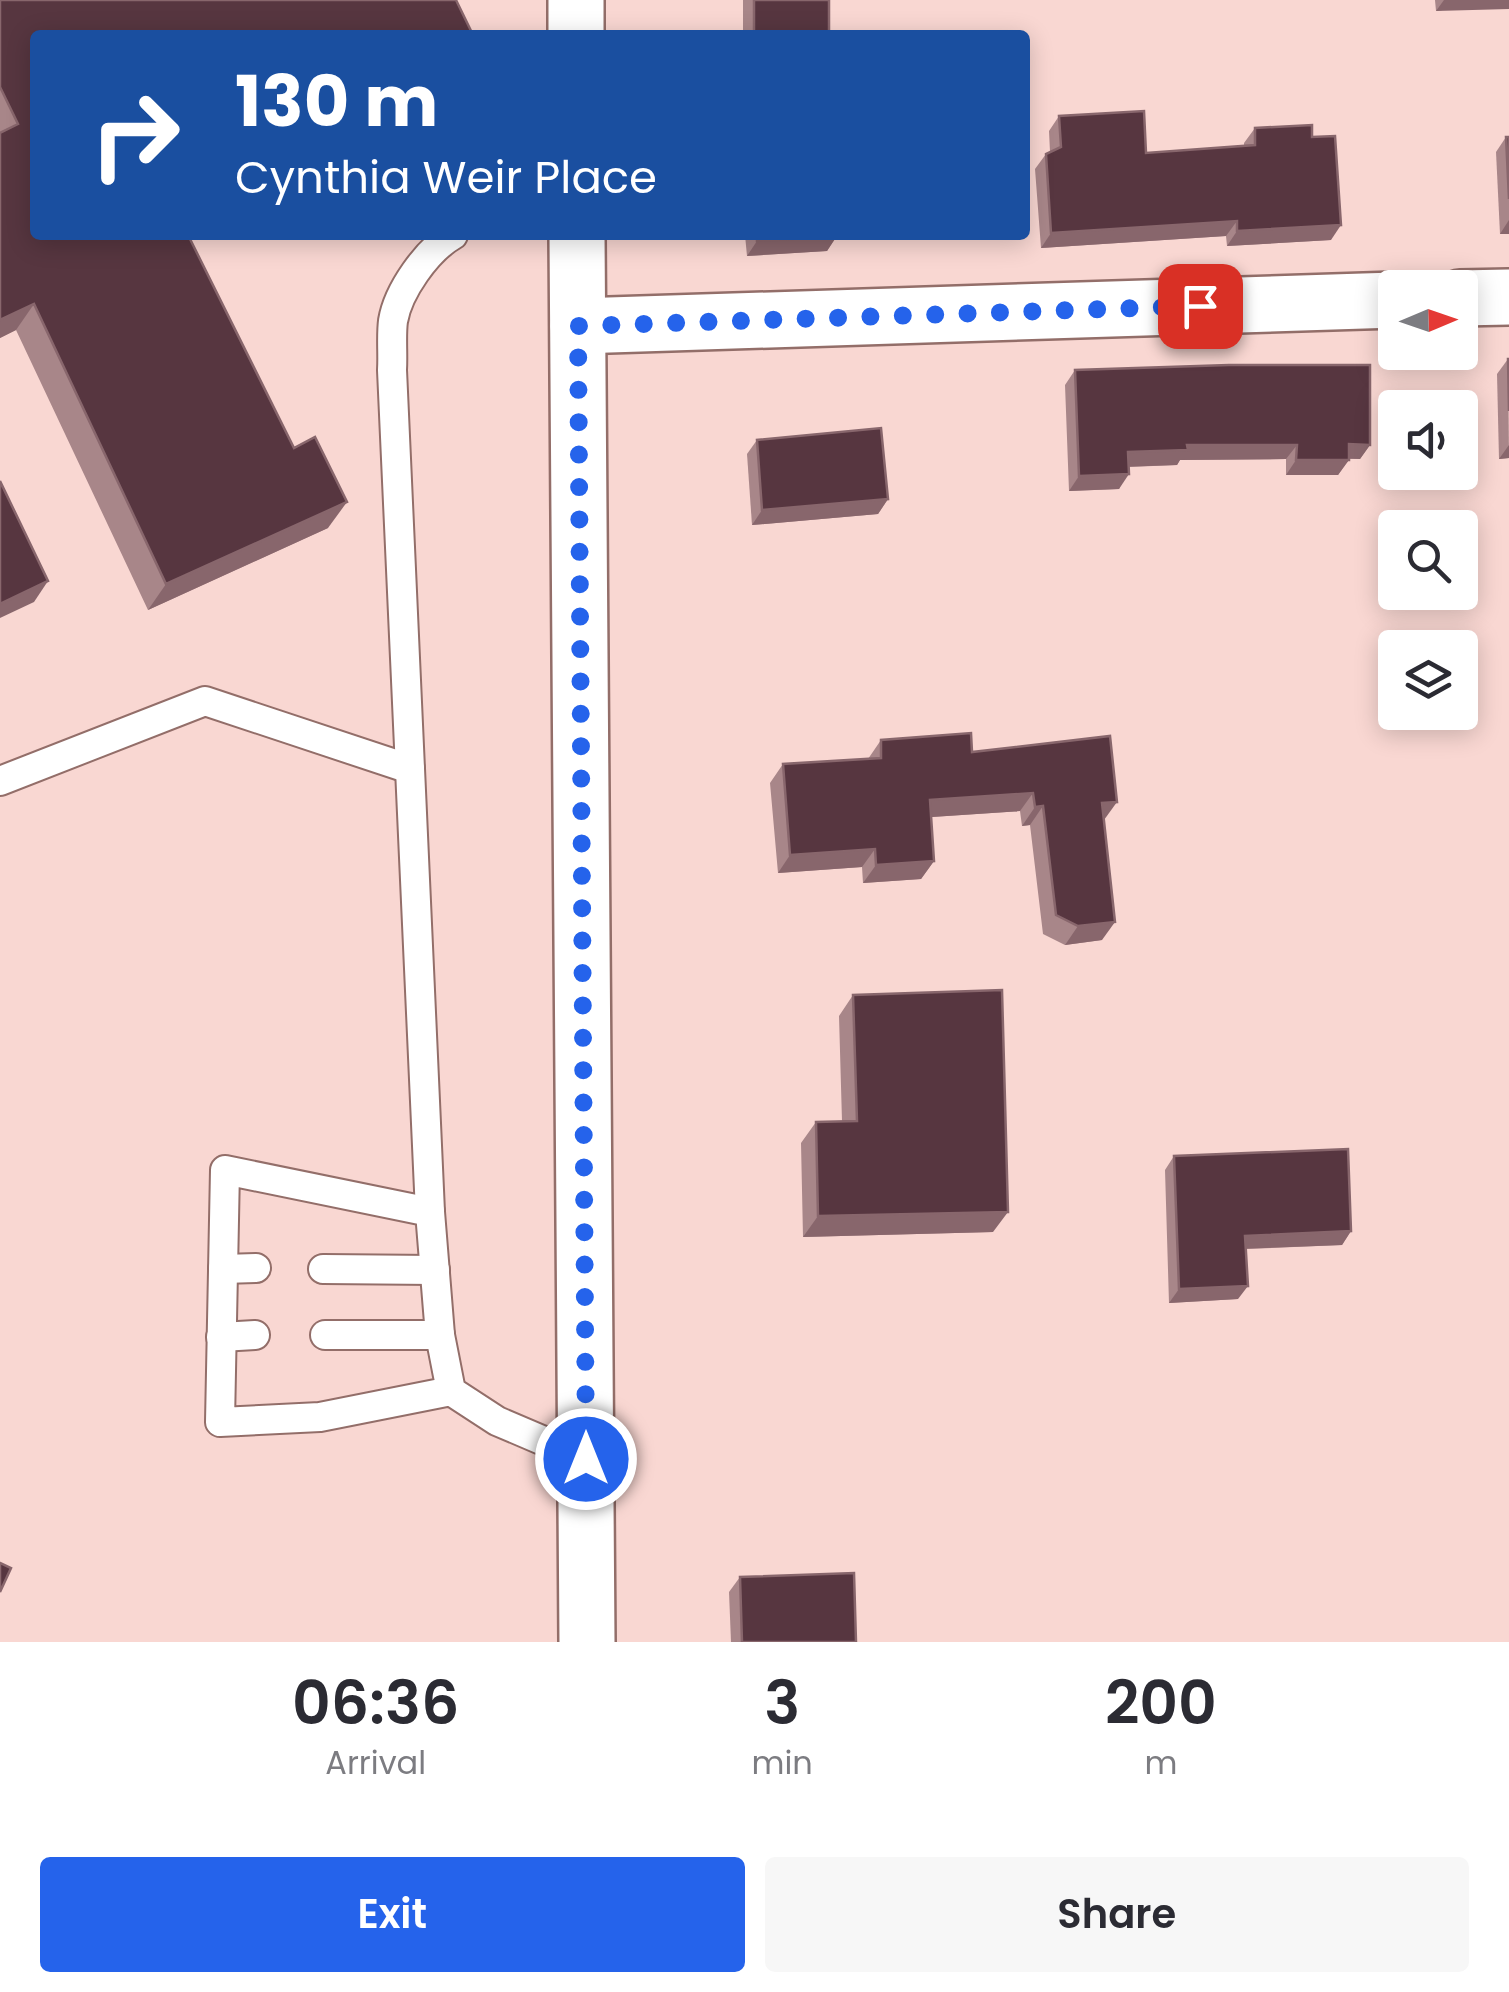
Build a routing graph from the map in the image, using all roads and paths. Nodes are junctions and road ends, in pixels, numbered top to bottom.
1 (576, 0) edge
2 (576, 30) edge
3 (444, 240) edge
4 (577, 240) edge
5 (1509, 297) edge
6 (1478, 298) edge
7 (1378, 301) edge
8 (578, 326) junction
9 (410, 769) junction
10 (0, 781) edge
11 (430, 1212) junction
12 (256, 1268) dead end
13 (323, 1268) dead end
14 (223, 1269) junction
15 (435, 1270) junction
16 (324, 1335) dead end
17 (440, 1335) junction
18 (255, 1336) dead end
19 (221, 1337) junction
20 (451, 1392) junction
21 (586, 1459) junction
22 (587, 1642) edge

1 - 2 street
3 - 9 lane
4 - 8 street
5 - 6 street
7 - 8 street
8 - 21 street
9 - 10 lane
9 - 11 lane
11 - 14 lane
11 - 15 lane
12 - 14 lane
13 - 15 lane
14 - 19 lane
15 - 17 lane
16 - 17 lane
17 - 20 lane
18 - 19 lane
19 - 20 lane
20 - 21 lane
21 - 22 street

